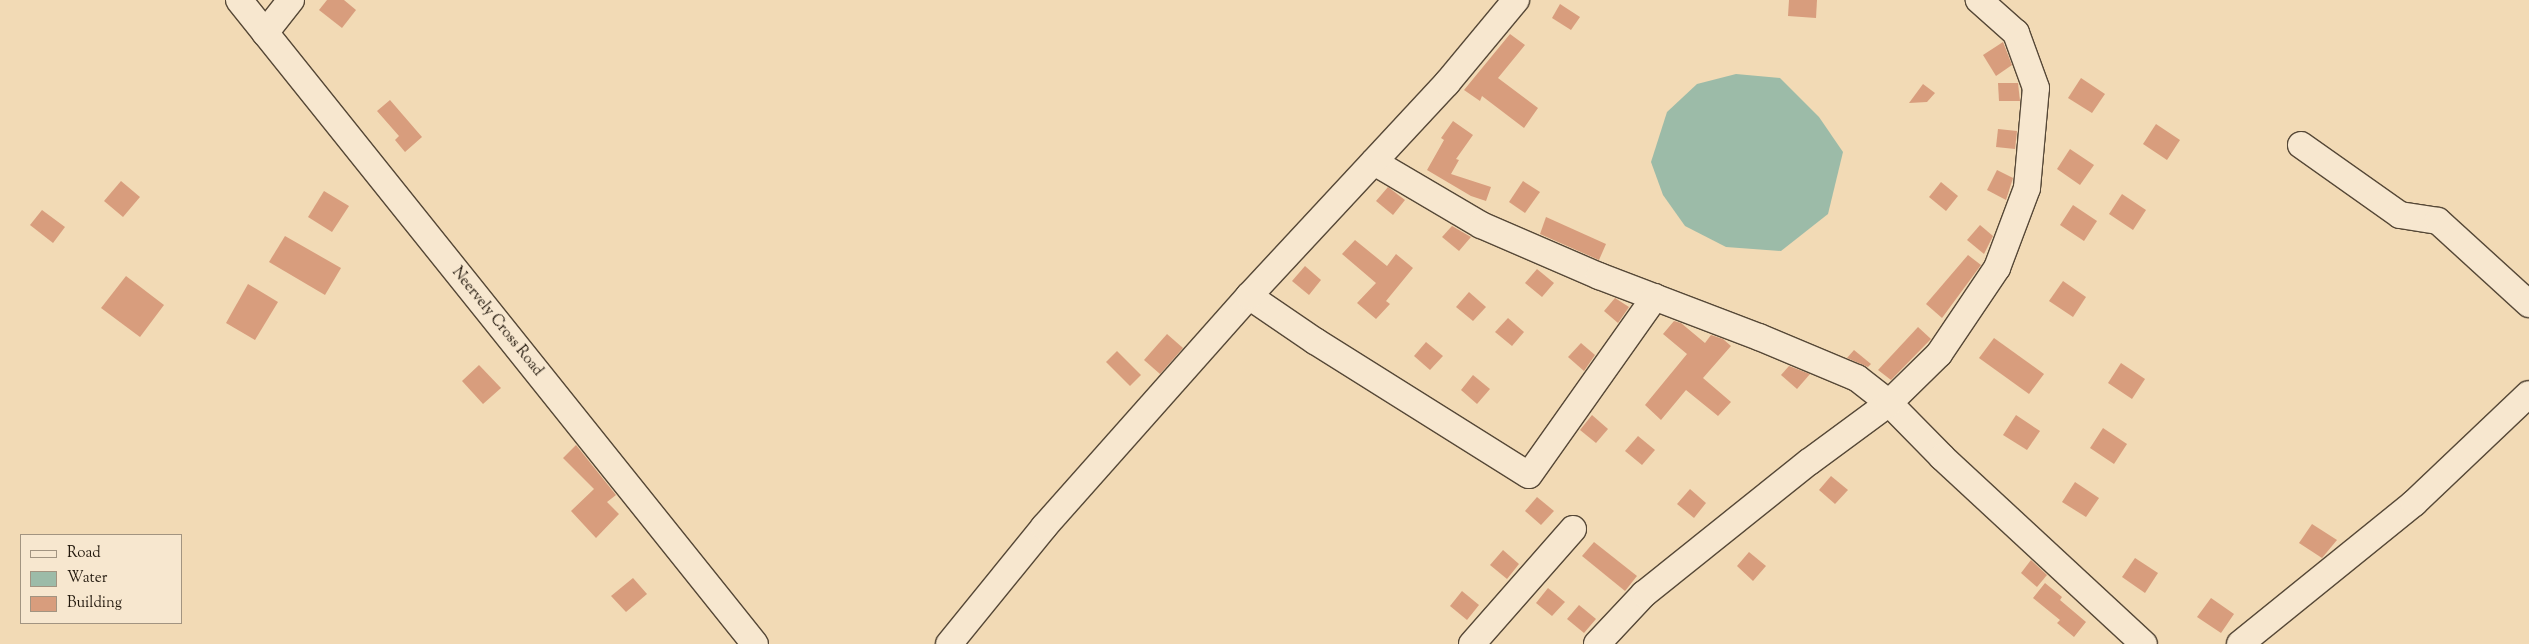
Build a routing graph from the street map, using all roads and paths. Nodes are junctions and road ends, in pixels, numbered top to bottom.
1 (239, 0) edge
2 (292, 0) edge
3 (1491, 0) edge
4 (1516, 0) edge
5 (1979, 0) edge
6 (265, 33) junction
7 (1479, 44) junction
8 (2301, 145) dead end
9 (1374, 162) junction
10 (1249, 296) junction
11 (1655, 297) junction
12 (2529, 304) edge
13 (2529, 394) edge
14 (1889, 403) junction
15 (1573, 529) dead end
16 (755, 644) edge
17 (949, 644) edge
18 (1472, 644) edge
19 (1597, 644) edge
20 (2144, 644) edge
21 (2240, 644) edge

1 - 6 street, Neervely Cross Road
2 - 6 street
3 - 7 street
4 - 7 street
5 - 14 street
6 - 16 street, Neervely Cross Road
7 - 9 street
8 - 12 street
9 - 10 street
9 - 11 street
10 - 11 street
10 - 17 street
11 - 14 street
13 - 21 street
14 - 19 street
14 - 20 street
15 - 18 street

